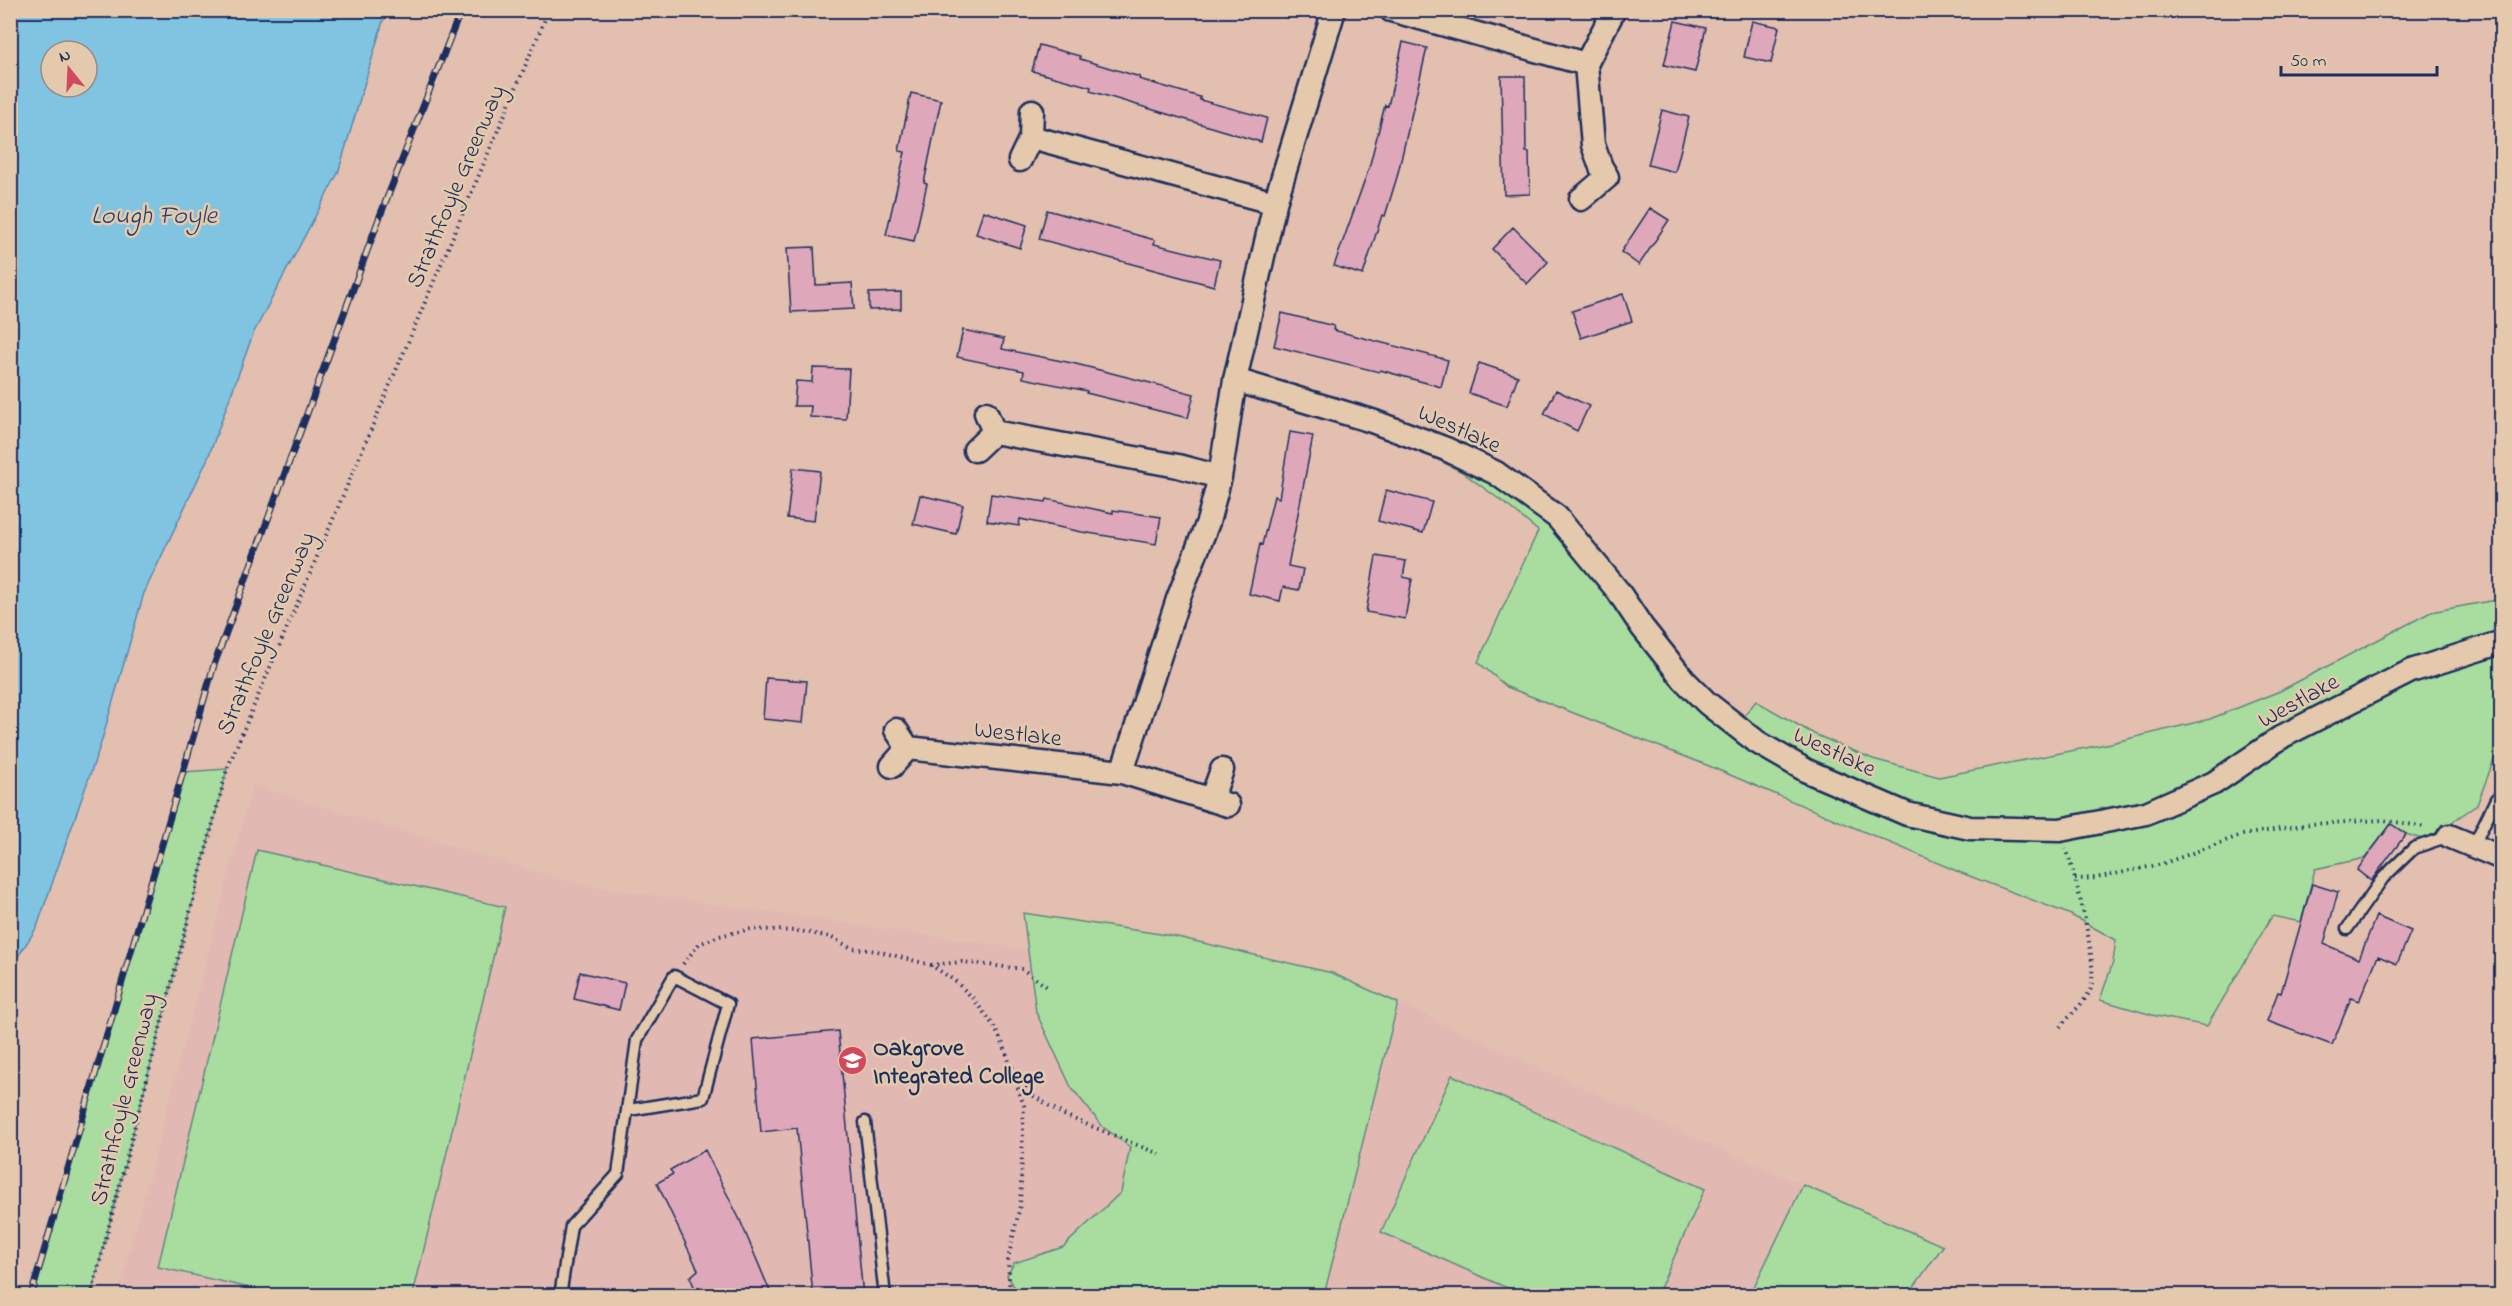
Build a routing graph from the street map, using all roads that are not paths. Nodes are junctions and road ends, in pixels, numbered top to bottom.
1 (1334, 10) edge
2 (1391, 10) edge
3 (1614, 10) edge
4 (1586, 64) junction
5 (1032, 111) dead end
6 (1031, 137) junction
7 (1020, 160) dead end
8 (1581, 200) dead end
9 (1275, 203) junction
10 (1235, 380) junction
11 (975, 450) dead end
12 (1220, 477) junction
13 (2502, 642) edge
14 (892, 766) dead end
15 (1222, 770) dead end
16 (1122, 772) junction
17 (2496, 799) dead end
18 (2449, 836) joint
19 (2473, 847) junction
20 (2502, 858) edge
21 (2347, 929) dead end
22 (629, 1110) junction
23 (865, 1122) dead end
24 (560, 1296) edge
25 (885, 1296) edge

1 - 9 street
2 - 4 street
3 - 4 street
4 - 8 street
5 - 6 street
6 - 7 street
6 - 9 street
9 - 10 street
10 - 12 street
10 - 13 street, Westlake
11 - 12 street
12 - 16 street
14 - 16 street, Westlake
15 - 16 street, Westlake
17 - 19 lane
18 - 19 street
18 - 21 lane
19 - 20 street
22 - 22 lane
22 - 24 lane
23 - 25 lane

